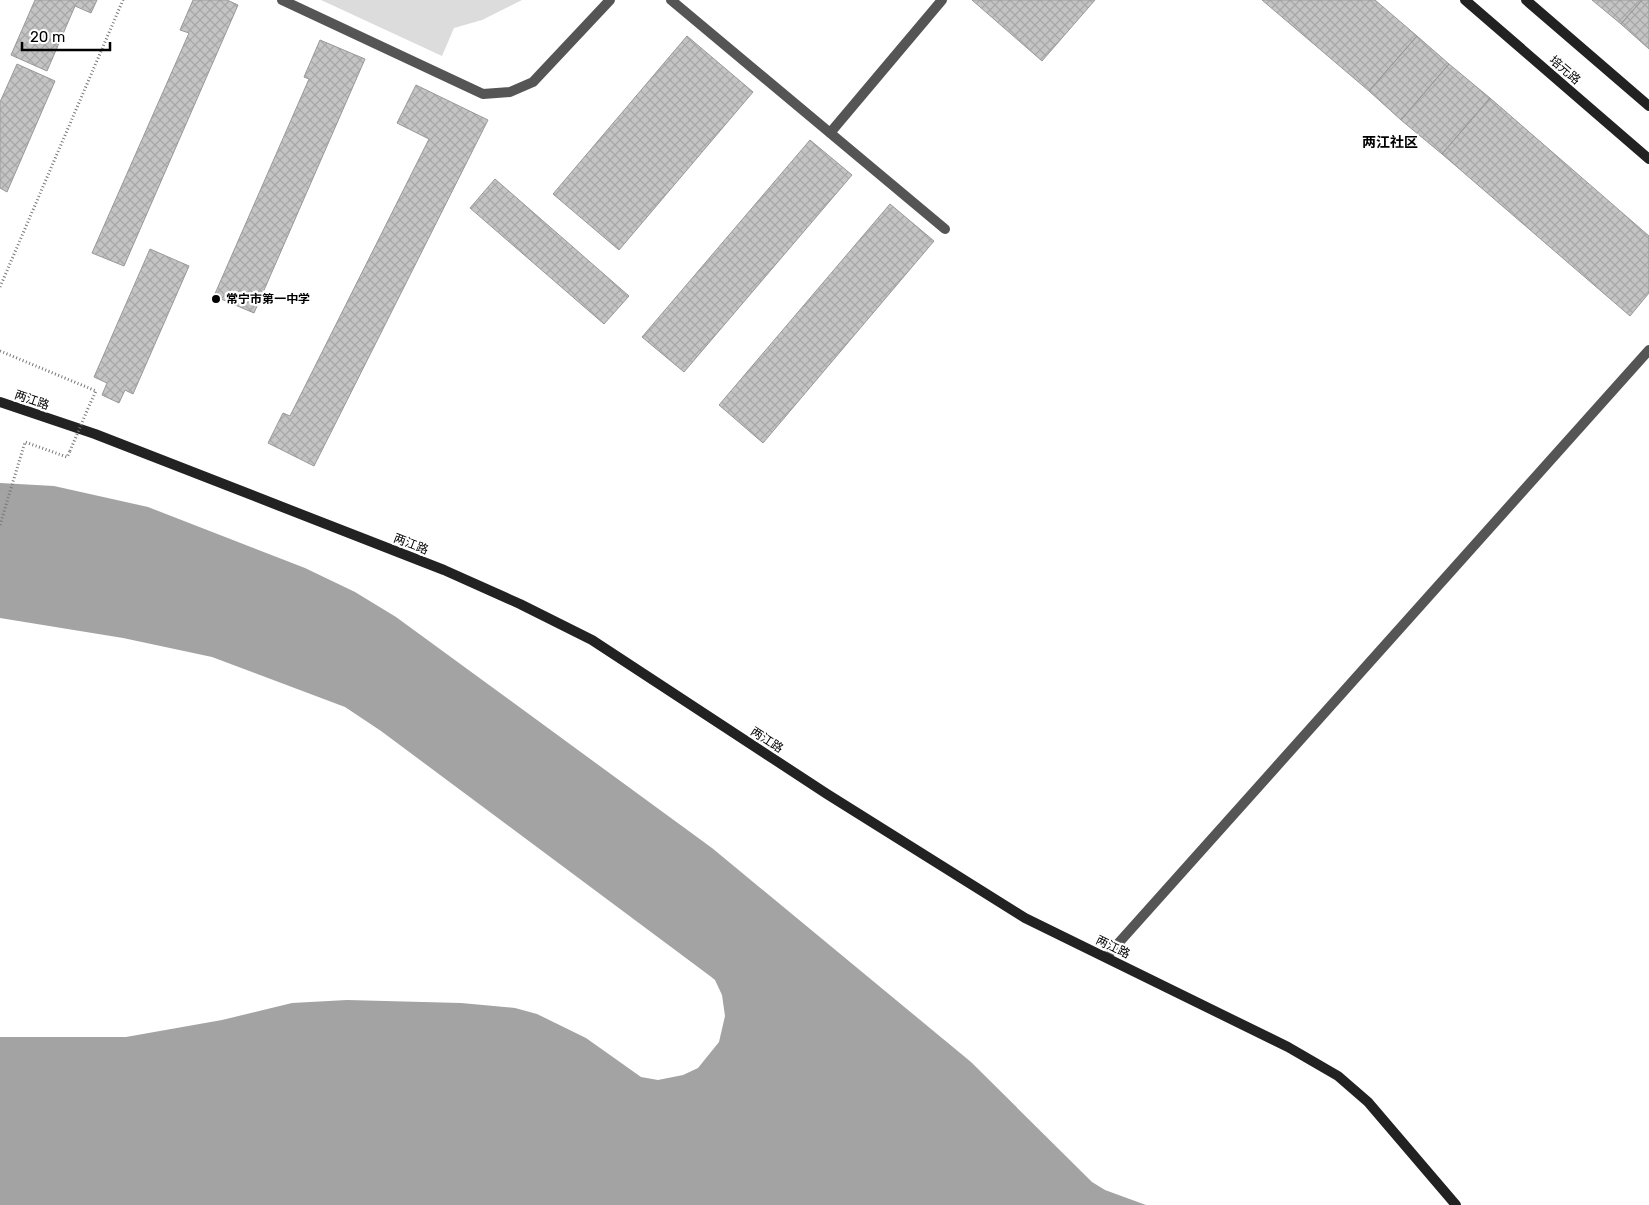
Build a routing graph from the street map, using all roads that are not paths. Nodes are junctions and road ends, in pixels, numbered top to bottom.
1 (282, 0) edge
2 (610, 0) edge
3 (671, 0) edge
4 (942, 0) edge
5 (1465, 0) edge
6 (1526, 0) edge
7 (1649, 106) edge
8 (830, 133) junction
9 (1649, 159) edge
10 (945, 229) dead end
11 (1649, 350) edge
12 (0, 402) edge
13 (1106, 957) junction
14 (1456, 1205) edge

1 - 2 street
3 - 8 street
4 - 8 street
5 - 9 street, 培元路
6 - 7 street
8 - 10 street
11 - 13 street
12 - 13 street, 两江路
13 - 14 street, 两江路

